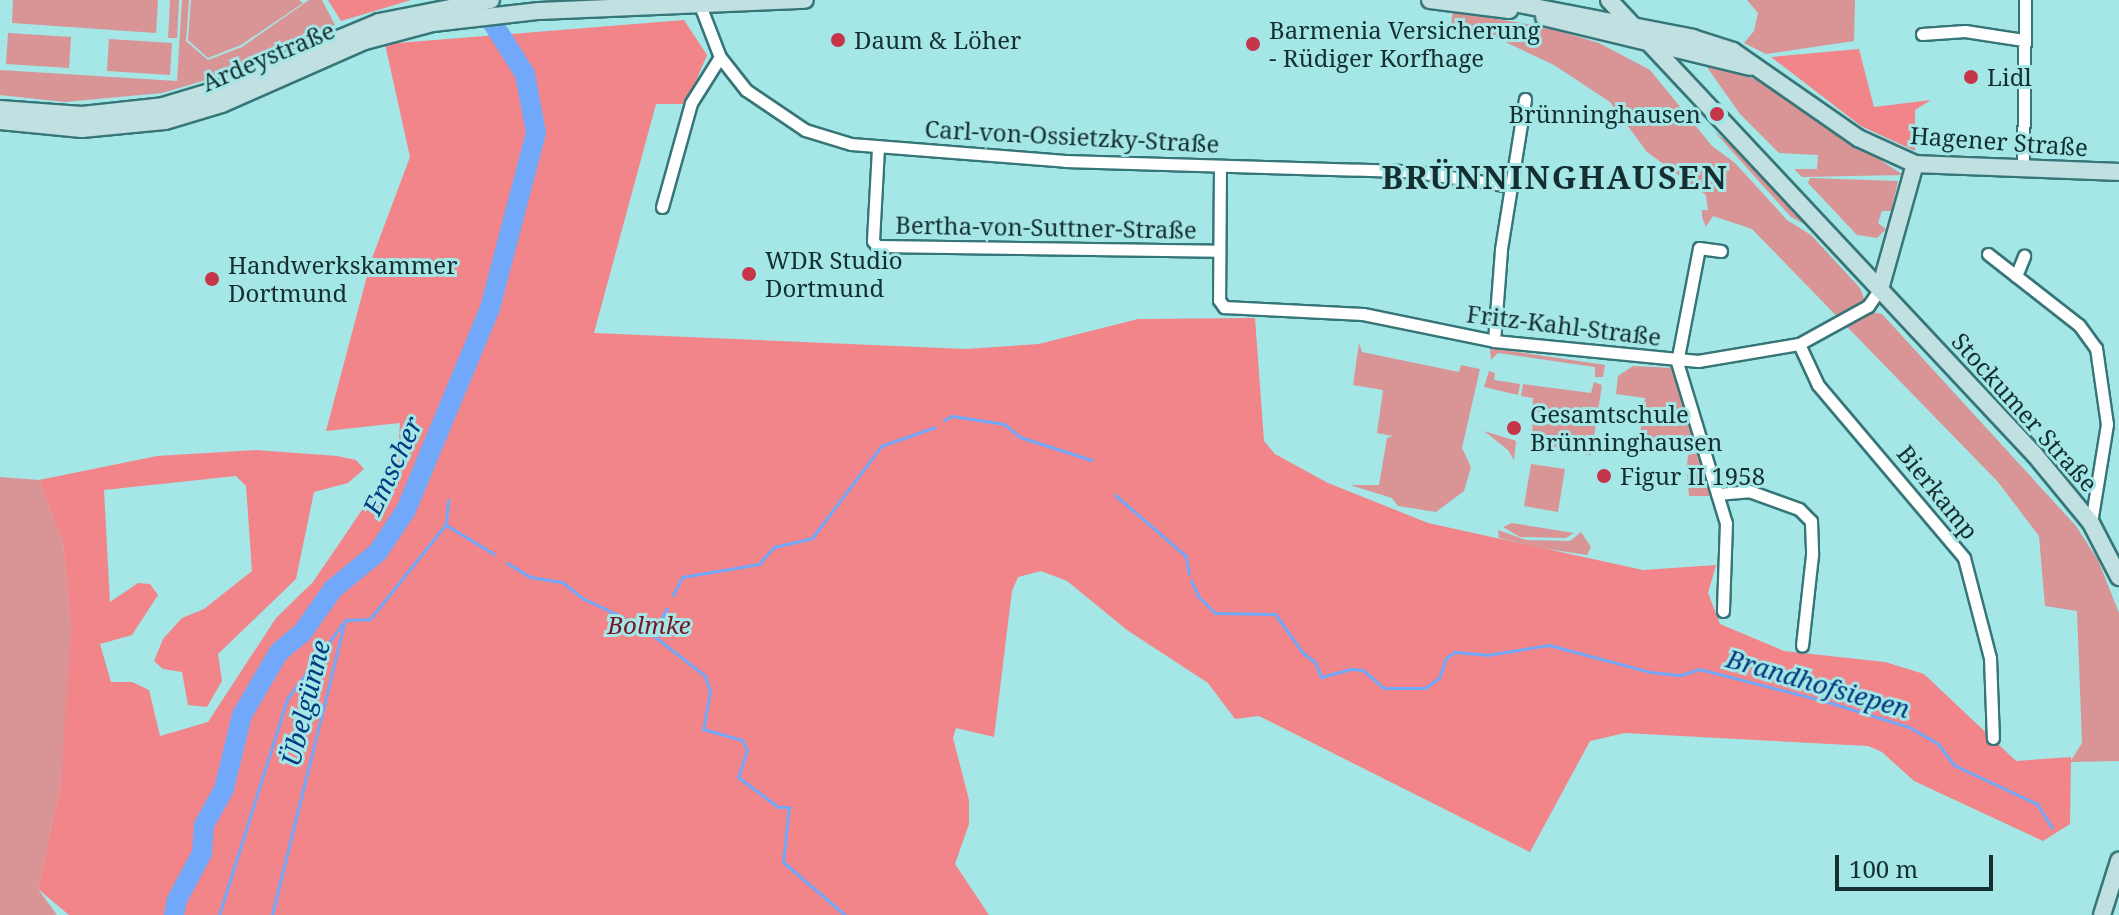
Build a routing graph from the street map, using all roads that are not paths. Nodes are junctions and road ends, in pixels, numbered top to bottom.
1 (491, 0) edge
2 (805, 0) edge
3 (1430, 0) edge
4 (1498, 0) edge
5 (1609, 0) edge
6 (2025, 0) edge
7 (698, 2) edge
8 (1530, 2) edge
9 (1636, 27) junction
10 (1922, 34) dead end
11 (2023, 40) junction
12 (1652, 44) junction
13 (720, 57) junction
14 (1760, 68) junction
15 (1525, 99) dead end
16 (0, 109) edge
17 (0, 121) edge
18 (878, 148) junction
19 (1915, 164) junction
20 (1220, 166) junction
21 (2023, 169) junction
22 (2119, 172) edge
23 (1511, 186) junction
24 (662, 207) dead end
25 (1218, 251) junction
26 (1721, 251) dead end
27 (1988, 254) dead end
28 (2024, 256) dead end
29 (2016, 276) junction
30 (1880, 289) junction
31 (1494, 341) junction
32 (1799, 344) junction
33 (1677, 362) junction
34 (1717, 494) junction
35 (2091, 523) junction
36 (2119, 577) edge
37 (1723, 611) dead end
38 (1802, 645) dead end
39 (1993, 738) dead end
40 (2119, 861) edge
41 (2102, 915) edge

1 - 16 main road, Ardeystraße
2 - 7 main road, Ardeystraße
3 - 12 main road
4 - 8 main road
5 - 9 main road, Stockumer Straße
6 - 11 street
7 - 13 street, Carl-von-Ossietzky-Straße
7 - 17 main road, Ardeystraße
8 - 9 main road
9 - 12 main road, Stockumer Straße
9 - 14 main road, Hagener Straße
10 - 11 street
11 - 21 street
12 - 14 main road, Hagener Straße
12 - 30 main road, Stockumer Straße
13 - 18 street, Carl-von-Ossietzky-Straße
13 - 24 street
14 - 19 main road, Hagener Straße
15 - 23 street
18 - 20 street, Carl-von-Ossietzky-Straße
18 - 25 street, Bertha-von-Suttner-Straße
19 - 21 main road, Hagener Straße
19 - 30 main road
20 - 23 street, Carl-von-Ossietzky-Straße
20 - 25 street
21 - 22 main road, Hagener Straße
23 - 31 street
25 - 31 street, Fritz-Kahl-Straße
26 - 33 street
27 - 29 street
28 - 29 street
29 - 35 street
30 - 32 street, Fritz-Kahl-Straße
30 - 35 main road, Stockumer Straße
31 - 33 street, Fritz-Kahl-Straße
32 - 33 street, Fritz-Kahl-Straße
32 - 39 street, Bierkamp
33 - 34 street
34 - 37 street
34 - 38 street
35 - 36 main road, Stockumer Straße
40 - 41 main road

